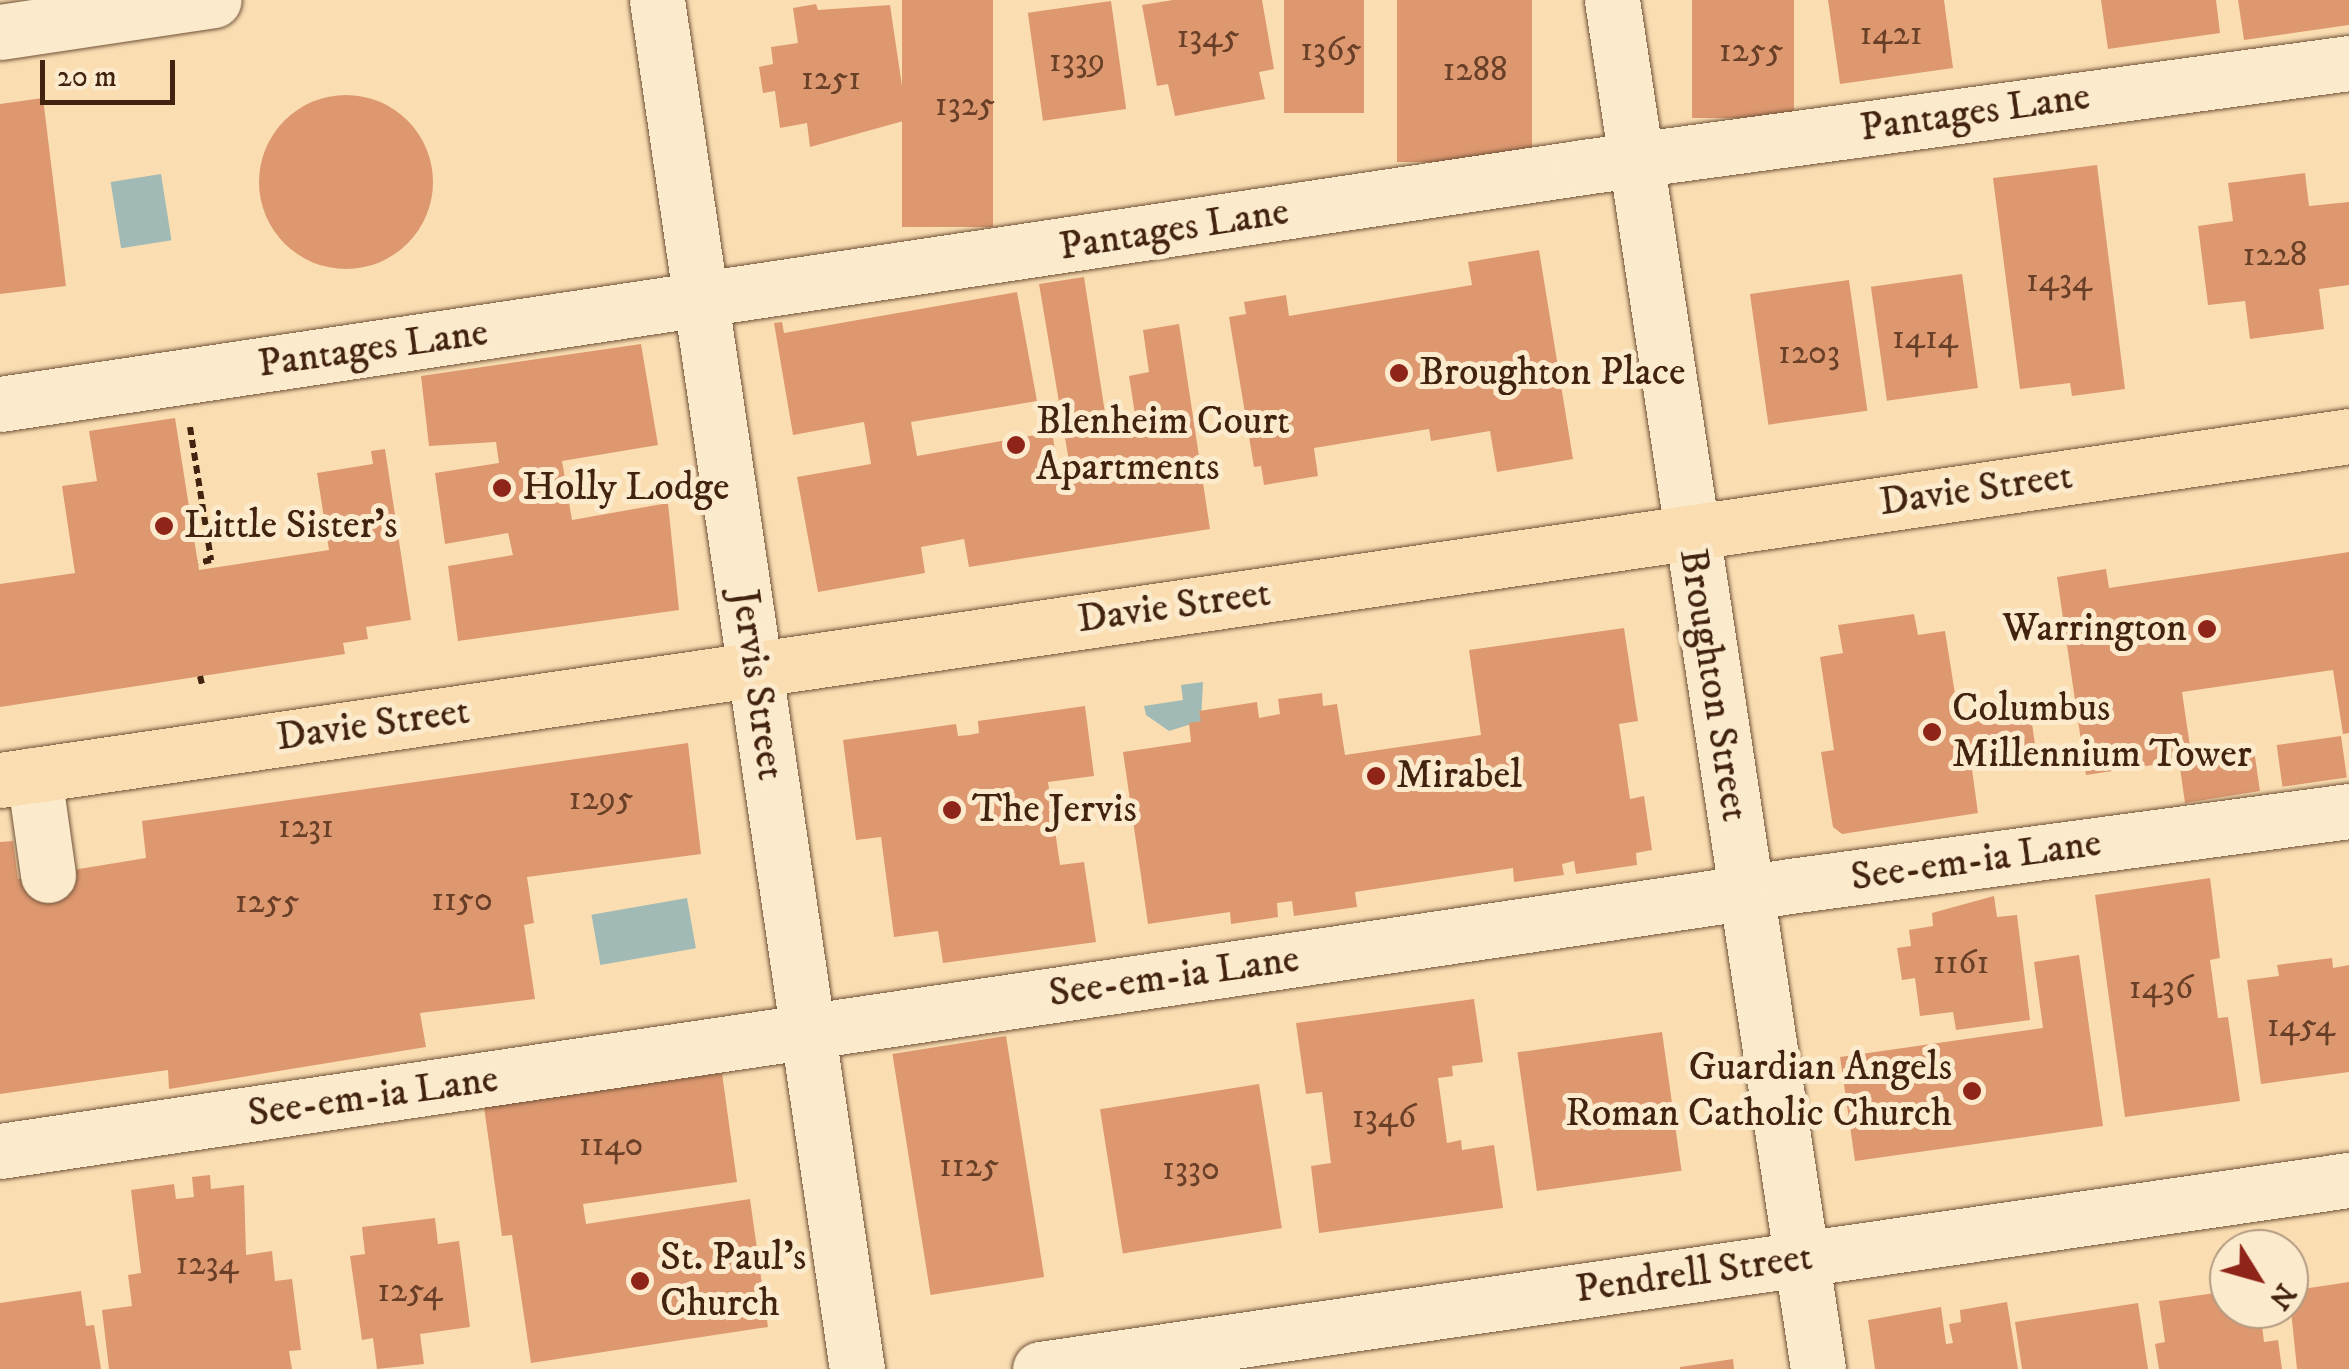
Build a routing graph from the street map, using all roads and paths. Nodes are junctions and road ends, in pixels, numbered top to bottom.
1 (214, 0) edge
2 (657, 0) edge
3 (1612, 0) edge
4 (0, 32) edge
5 (2349, 63) edge
6 (1636, 160) junction
7 (704, 302) junction
8 (182, 376) junction
9 (0, 404) edge
10 (2349, 436) edge
11 (1689, 532) junction
12 (198, 563) dead end
13 (752, 669) junction
14 (17, 777) edge
15 (2349, 811) edge
16 (48, 875) dead end
17 (1747, 893) junction
18 (811, 1031) junction
19 (0, 1151) edge
20 (2349, 1180) edge
21 (1802, 1258) junction
22 (857, 1369) edge
23 (1040, 1369) edge
24 (1818, 1369) edge

1 - 4 street
2 - 7 street, Jervis Street
3 - 6 street, Broughton Street
5 - 6 street, Pantages Lane
6 - 7 street, Pantages Lane
6 - 11 street, Broughton Street
7 - 8 street, Pantages Lane
7 - 13 street, Jervis Street
8 - 9 street, Pantages Lane
8 - 12 path
10 - 11 main road, Davie Street
11 - 13 main road, Davie Street
11 - 17 street, Broughton Street
13 - 14 main road, Davie Street
13 - 18 street, Jervis Street
14 - 16 street
15 - 17 street, See-em-ia Lane
17 - 18 street, See-em-ia Lane
17 - 21 street, Broughton Street
18 - 19 street, See-em-ia Lane
18 - 22 street, Jervis Street
20 - 21 street, Pendrell Street
21 - 23 street, Pendrell Street
21 - 24 street, Broughton Street

